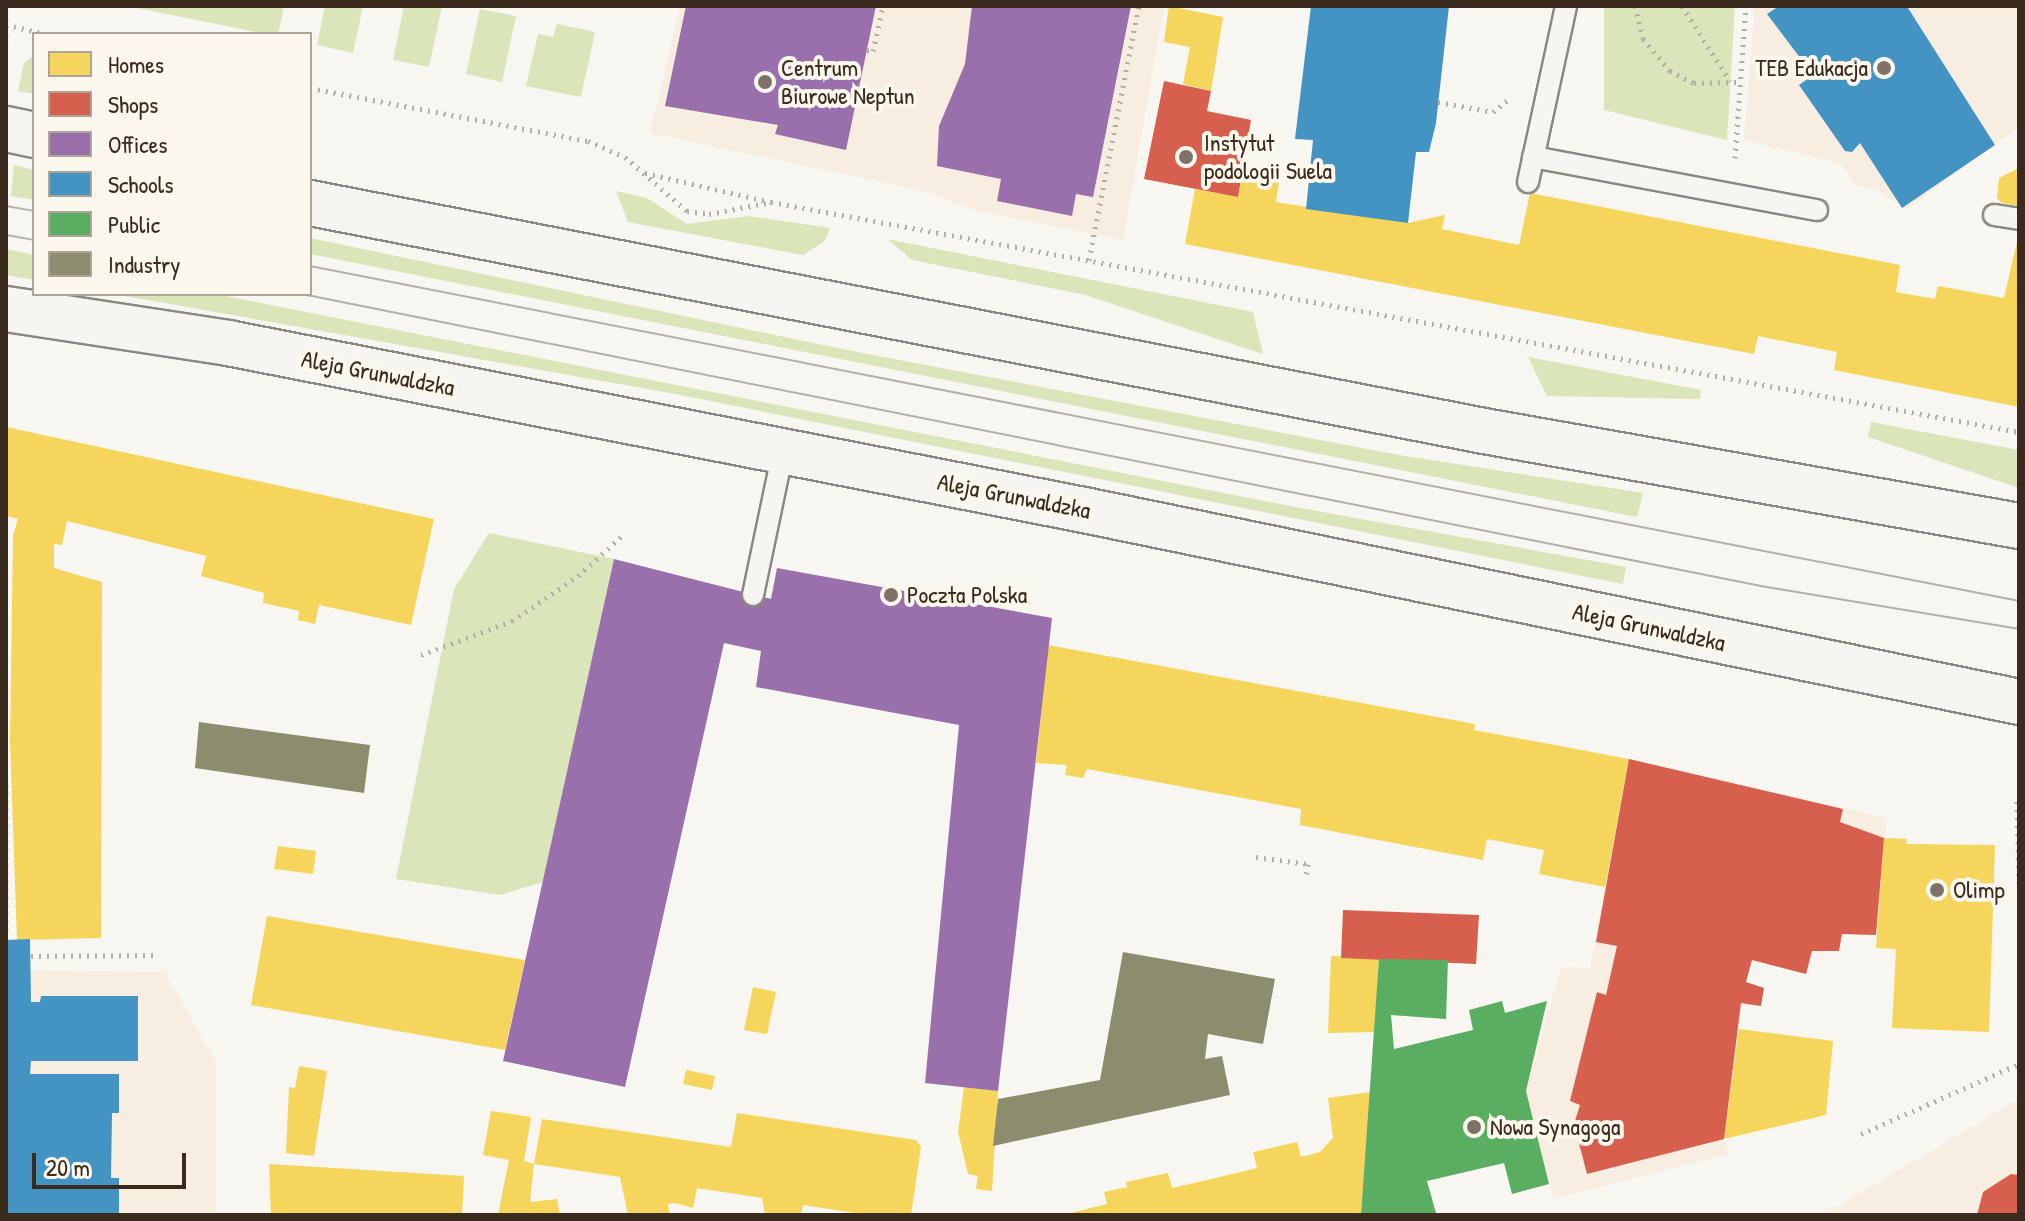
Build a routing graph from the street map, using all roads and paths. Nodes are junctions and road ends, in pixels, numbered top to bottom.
1 (883, 6) edge
2 (1139, 6) edge
3 (1566, 6) edge
4 (1635, 6) edge
5 (1682, 6) edge
6 (1746, 6) edge
7 (6, 10) edge
8 (8, 25) edge
9 (38, 32) edge
10 (6, 42) edge
11 (867, 50) dead end
12 (1730, 81) junction
13 (1741, 82) junction
14 (312, 88) edge
15 (1507, 99) dead end
16 (1438, 102) dead end
17 (6, 129) edge
18 (32, 135) edge
19 (1735, 154) dead end
20 (1533, 157) junction
21 (645, 173) junction
22 (1528, 182) dead end
23 (771, 202) junction
24 (312, 203) edge
25 (1817, 210) dead end
26 (1994, 215) dead end
27 (2019, 219) edge
28 (1089, 260) junction
29 (6, 309) edge
30 (2019, 432) edge
31 (783, 452) junction
32 (2019, 526) edge
33 (623, 535) dead end
34 (753, 595) dead end
35 (421, 655) dead end
36 (2019, 702) edge
37 (6, 785) edge
38 (2017, 801) dead end
39 (1256, 857) dead end
40 (1306, 876) dead end
41 (2019, 884) edge
42 (6, 935) edge
43 (154, 955) dead end
44 (31, 956) dead end
45 (2019, 1064) edge
46 (1861, 1134) dead end

1 - 11 path
2 - 28 path
3 - 20 lane
4 - 12 path
5 - 12 path
6 - 13 path
7 - 8 path
8 - 9 path
8 - 10 path
12 - 13 path
13 - 19 path
14 - 21 path
15 - 16 path
17 - 18 main road
20 - 22 lane
20 - 25 lane
21 - 23 path
21 - 23 path
23 - 28 path
24 - 32 main road
26 - 27 lane
28 - 30 path
29 - 31 main road, Aleja Grunwaldzka
31 - 34 lane
31 - 36 main road, Aleja Grunwaldzka
33 - 35 path
37 - 42 path
38 - 41 path
39 - 40 path
43 - 44 path
45 - 46 path

